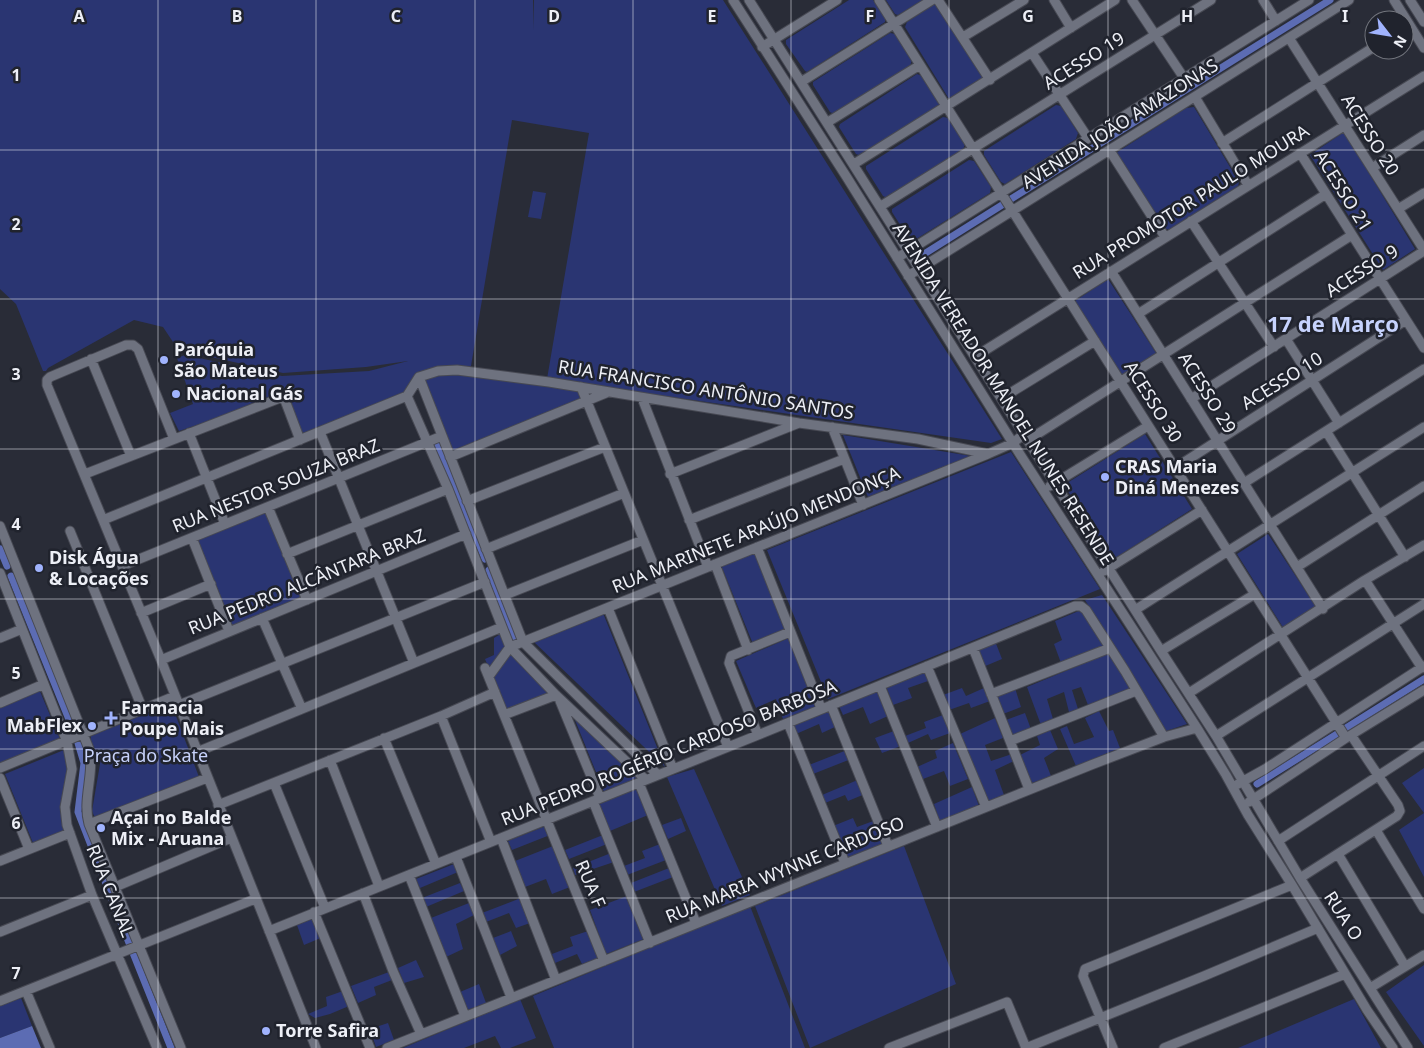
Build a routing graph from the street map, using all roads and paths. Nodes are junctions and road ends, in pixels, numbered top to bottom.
1 (733, 0) edge
2 (750, 0) edge
3 (837, 0) edge
4 (879, 0) edge
5 (932, 0) edge
6 (938, 0) edge
7 (1024, 0) edge
8 (1054, 0) edge
9 (1116, 0) edge
10 (1132, 0) edge
11 (1211, 0) edge
12 (1263, 0) edge
13 (1309, 0) edge
14 (1349, 0) edge
15 (1410, 0) edge
16 (1421, 10) edge
17 (1276, 21) junction
18 (1424, 22) edge
19 (894, 24) junction
20 (1071, 28) junction
21 (1155, 35) junction
22 (1414, 35) edge
23 (963, 38) junction
24 (1289, 38) junction
25 (774, 39) junction
26 (762, 47) junction
27 (1424, 48) edge
28 (1032, 53) junction
29 (1364, 53) edge
30 (920, 65) junction
31 (1424, 76) edge
32 (1184, 78) junction
33 (990, 80) junction
34 (801, 82) junction
35 (1318, 83) junction
36 (1060, 95) junction
37 (1194, 97) junction
38 (947, 107) junction
39 (828, 122) junction
40 (1345, 125) junction
41 (1424, 135) edge
42 (1088, 138) junction
43 (1222, 143) junction
44 (973, 149) junction
45 (1110, 151) junction
46 (1300, 153) junction
47 (854, 164) junction
48 (1372, 168) junction
49 (1248, 185) junction
50 (1001, 193) junction
51 (1424, 193) edge
52 (1326, 194) junction
53 (880, 206) junction
54 (1398, 209) junction
55 (1012, 210) junction
56 (1191, 221) junction
57 (1352, 235) junction
58 (1165, 238) junction
59 (909, 250) junction
60 (1424, 251) edge
61 (897, 258) junction
62 (1219, 263) junction
63 (920, 268) junction
64 (1111, 271) junction
65 (908, 276) junction
66 (1380, 279) junction
67 (1068, 298) junction
68 (1245, 303) junction
69 (1138, 314) junction
70 (1406, 320) junction
71 (1286, 339) junction
72 (1095, 341) junction
73 (1274, 347) junction
74 (1424, 348) edge
75 (1163, 355) junction
76 (976, 356) junction
77 (92, 359) junction
78 (1424, 369) edge
79 (419, 377) junction
80 (1312, 381) junction
81 (1120, 382) junction
82 (581, 387) junction
83 (606, 392) junction
84 (408, 396) junction
85 (642, 398) junction
86 (1002, 398) junction
87 (1191, 399) junction
88 (586, 401) junction
89 (799, 423) junction
90 (1338, 423) junction
91 (1148, 426) junction
92 (832, 427) junction
93 (1424, 427) edge
94 (1326, 431) junction
95 (320, 432) junction
96 (189, 433) junction
97 (442, 436) junction
98 (1026, 437) junction
99 (174, 439) junction
100 (300, 440) junction
101 (1218, 441) junction
102 (428, 442) junction
103 (1013, 443) junction
104 (605, 447) junction
105 (988, 454) junction
106 (131, 456) junction
107 (450, 457) junction
108 (844, 459) junction
109 (1175, 468) junction
110 (1352, 473) junction
111 (85, 474) junction
112 (670, 474) junction
113 (207, 478) junction
114 (338, 478) junction
115 (1055, 483) junction
116 (1244, 483) junction
117 (1424, 486) edge
118 (448, 489) junction
119 (1043, 490) junction
120 (624, 493) junction
121 (467, 501) junction
122 (863, 505) junction
123 (268, 507) junction
124 (1202, 510) junction
125 (1379, 515) junction
126 (103, 520) junction
127 (689, 520) junction
128 (225, 524) junction
129 (1270, 524) junction
130 (358, 525) junction
131 (0, 526) edge
132 (70, 531) dead end
133 (466, 534) junction
134 (192, 538) junction
135 (643, 540) junction
136 (1424, 545) edge
137 (758, 547) junction
138 (486, 549) junction
139 (1228, 551) junction
140 (287, 554) junction
141 (1405, 557) junction
142 (492, 563) junction
143 (122, 566) junction
144 (712, 566) junction
145 (1297, 567) junction
146 (17, 568) junction
147 (1109, 568) junction
148 (479, 569) junction
149 (376, 571) junction
150 (0, 574) edge
151 (1098, 575) junction
152 (1365, 580) junction
153 (484, 582) junction
154 (211, 584) junction
155 (662, 586) junction
156 (1255, 594) junction
157 (505, 595) junction
158 (307, 600) junction
159 (1424, 604) edge
160 (608, 608) junction
161 (1323, 609) junction
162 (1135, 610) junction
163 (141, 613) junction
164 (395, 617) junction
165 (262, 618) junction
166 (1394, 622) junction
167 (502, 627) junction
168 (22, 629) junction
169 (230, 631) junction
170 (790, 632) junction
171 (1280, 635) junction
172 (0, 638) edge
173 (523, 642) junction
174 (510, 647) junction
175 (973, 648) junction
176 (1110, 648) junction
177 (748, 650) junction
178 (1161, 652) junction
179 (161, 660) junction
180 (282, 663) junction
181 (414, 663) junction
182 (927, 666) junction
183 (1423, 667) edge
184 (1308, 678) junction
185 (44, 684) junction
186 (880, 686) junction
187 (1424, 690) edge
188 (1136, 691) junction
189 (495, 692) junction
190 (1189, 693) junction
191 (991, 694) junction
192 (175, 696) junction
193 (558, 696) junction
194 (0, 702) edge
195 (179, 705) junction
196 (830, 705) junction
197 (821, 708) junction
198 (302, 709) junction
199 (143, 710) junction
200 (504, 715) junction
201 (440, 716) junction
202 (1336, 722) junction
203 (788, 723) junction
204 (1197, 728) junction
205 (84, 734) junction
206 (758, 735) junction
207 (1216, 736) junction
208 (1348, 737) junction
209 (384, 738) junction
210 (1164, 738) junction
211 (1010, 741) junction
212 (66, 742) junction
213 (1424, 746) edge
214 (728, 747) junction
215 (197, 752) junction
216 (330, 760) junction
217 (0, 768) edge
218 (673, 769) junction
219 (1236, 770) junction
220 (658, 775) junction
221 (1226, 775) junction
222 (1378, 775) junction
223 (0, 778) edge
224 (207, 778) junction
225 (1246, 779) junction
226 (643, 781) junction
227 (274, 782) junction
228 (1232, 787) junction
229 (1029, 789) junction
230 (1256, 797) junction
231 (596, 800) junction
232 (218, 805) junction
233 (986, 807) junction
234 (1243, 807) junction
235 (546, 820) junction
236 (89, 824) junction
237 (937, 827) junction
238 (1376, 830) junction
239 (70, 833) junction
240 (231, 838) junction
241 (501, 838) junction
242 (491, 842) junction
243 (1278, 842) junction
244 (888, 846) junction
245 (29, 849) junction
246 (1338, 854) junction
247 (456, 857) junction
248 (0, 861) edge
249 (845, 863) junction
250 (436, 864) junction
251 (409, 874) junction
252 (1300, 878) junction
253 (1292, 885) junction
254 (380, 886) junction
255 (115, 887) junction
256 (363, 893) junction
257 (92, 895) junction
258 (255, 899) junction
259 (325, 908) junction
260 (1424, 910) edge
261 (314, 912) junction
262 (696, 923) junction
263 (1318, 928) junction
264 (269, 931) junction
265 (0, 932) edge
266 (650, 943) junction
267 (139, 945) junction
268 (118, 953) junction
269 (1424, 954) edge
270 (604, 961) junction
271 (1405, 966) junction
272 (1345, 974) junction
273 (556, 980) junction
274 (1370, 988) junction
275 (26, 990) junction
276 (511, 997) junction
277 (0, 1001) edge
278 (465, 1016) junction
279 (1100, 1017) junction
280 (421, 1034) junction
281 (50, 1048) edge
282 (157, 1048) edge
283 (181, 1048) edge
284 (316, 1048) edge
285 (370, 1048) edge
286 (387, 1048) edge
287 (889, 1048) edge
288 (1026, 1048) edge
289 (1113, 1048) edge
290 (1164, 1048) edge
291 (1393, 1048) edge
292 (1408, 1048) edge

1 - 26 street, AVENIDA VEREADOR MANOEL NUNES RESENDE
2 - 25 street, AVENIDA VEREADOR MANOEL NUNES RESENDE
3 - 25 street
4 - 19 street, ACESSO 30
5 - 19 street
6 - 23 street
7 - 23 street
8 - 20 street
9 - 20 street
10 - 21 street
11 - 21 street, ACESSO 19
12 - 17 street
13 - 17 street, AVENIDA JOÃO AMAZONAS
14 - 24 street, AVENIDA JOÃO AMAZONAS
15 - 16 street
16 - 18 street
17 - 32 street, AVENIDA JOÃO AMAZONAS
19 - 30 street, ACESSO 30
19 - 34 street
20 - 28 street
21 - 32 street
21 - 36 street, ACESSO 19
22 - 27 street
23 - 33 street
24 - 35 street, ACESSO 20
24 - 37 street, AVENIDA JOÃO AMAZONAS
25 - 26 street
25 - 34 street, AVENIDA VEREADOR MANOEL NUNES RESENDE
26 - 61 street, AVENIDA VEREADOR MANOEL NUNES RESENDE
28 - 33 street
28 - 36 street
29 - 35 street
30 - 38 street, ACESSO 30
30 - 39 street
31 - 40 street, RUA PROMOTOR PAULO MOURA
32 - 42 street, AVENIDA JOÃO AMAZONAS
33 - 38 street
34 - 39 street, AVENIDA VEREADOR MANOEL NUNES RESENDE
35 - 40 street, ACESSO 20
35 - 43 street
36 - 42 street
36 - 44 street, ACESSO 19
37 - 43 street
37 - 45 street, AVENIDA JOÃO AMAZONAS
38 - 44 street, ACESSO 30
38 - 47 street
39 - 47 street, AVENIDA VEREADOR MANOEL NUNES RESENDE
40 - 46 street, RUA PROMOTOR PAULO MOURA
40 - 48 street, ACESSO 20
41 - 48 street
42 - 50 street, AVENIDA JOÃO AMAZONAS
43 - 49 street
44 - 50 street, ACESSO 30
44 - 53 street, ACESSO 19
45 - 55 street, AVENIDA JOÃO AMAZONAS
45 - 58 street
46 - 49 street, RUA PROMOTOR PAULO MOURA
46 - 52 street, ACESSO 21
47 - 53 street, AVENIDA VEREADOR MANOEL NUNES RESENDE
48 - 54 street, ACESSO 20
49 - 56 street, RUA PROMOTOR PAULO MOURA
50 - 55 street, ACESSO 30
50 - 59 street, AVENIDA JOÃO AMAZONAS
51 - 54 street
52 - 57 street, ACESSO 21
52 - 62 street
53 - 59 street, AVENIDA VEREADOR MANOEL NUNES RESENDE
54 - 60 street, ACESSO 20
55 - 63 street, AVENIDA JOÃO AMAZONAS
55 - 67 street, ACESSO 30
56 - 58 street, RUA PROMOTOR PAULO MOURA
56 - 62 street
57 - 66 street, ACESSO 21
57 - 68 street, RUA MARINETE ARAÚJO MENDONÇA
58 - 64 street, RUA PROMOTOR PAULO MOURA
59 - 61 street, AVENIDA JOÃO AMAZONAS
59 - 63 street, AVENIDA VEREADOR MANOEL NUNES RESENDE
60 - 66 street, ACESSO 9
61 - 65 street, AVENIDA VEREADOR MANOEL NUNES RESENDE
62 - 68 street
62 - 69 street
63 - 65 street, AVENIDA JOÃO AMAZONAS
63 - 76 street, AVENIDA VEREADOR MANOEL NUNES RESENDE
64 - 67 street, RUA PROMOTOR PAULO MOURA
64 - 69 street, ACESSO 29
65 - 103 street, AVENIDA VEREADOR MANOEL NUNES RESENDE
66 - 70 street, ACESSO 21
66 - 71 street, ACESSO 9
67 - 72 street, ACESSO 30
67 - 76 street, RUA PROMOTOR PAULO MOURA
68 - 73 street
68 - 75 street, RUA MARINETE ARAÚJO MENDONÇA
69 - 75 street, ACESSO 29
70 - 74 street, ACESSO 21
70 - 80 street, ACESSO 10
71 - 73 street, ACESSO 9
71 - 80 street
72 - 81 street, ACESSO 30
72 - 86 street
73 - 87 street, ACESSO 9
75 - 81 street, RUA MARINETE ARAÚJO MENDONÇA
75 - 87 street, ACESSO 29
76 - 86 street, AVENIDA VEREADOR MANOEL NUNES RESENDE
77 - 99 street
77 - 106 street
77 - 111 street
78 - 90 street
79 - 82 street, RUA FRANCISCO ANTÔNIO SANTOS
79 - 84 street
79 - 97 street
80 - 90 street
80 - 101 street, ACESSO 10
81 - 91 street, ACESSO 30
81 - 98 street, RUA MARINETE ARAÚJO MENDONÇA
82 - 83 street, RUA FRANCISCO ANTÔNIO SANTOS
82 - 88 street
83 - 85 street, RUA FRANCISCO ANTÔNIO SANTOS
83 - 88 street
84 - 95 street
84 - 102 street
85 - 89 street, RUA FRANCISCO ANTÔNIO SANTOS
85 - 112 street
86 - 98 street, AVENIDA VEREADOR MANOEL NUNES RESENDE
87 - 101 street, ACESSO 29
88 - 104 street
88 - 107 street
89 - 92 street, RUA FRANCISCO ANTÔNIO SANTOS
89 - 112 street
90 - 94 street
91 - 109 street, ACESSO 30
91 - 115 street
92 - 105 street, RUA FRANCISCO ANTÔNIO SANTOS
92 - 108 street
93 - 110 street
94 - 110 street
94 - 116 street
95 - 100 street
95 - 114 street
96 - 99 street
96 - 100 street
96 - 113 street
97 - 102 street, RUA NESTOR SOUZA BRAZ
97 - 107 street
98 - 103 street, RUA MARINETE ARAÚJO MENDONÇA
98 - 115 street, AVENIDA VEREADOR MANOEL NUNES RESENDE
99 - 106 street
100 - 113 street
101 - 109 street, ACESSO 10
101 - 116 street, ACESSO 29
102 - 114 street, RUA NESTOR SOUZA BRAZ
102 - 118 street
103 - 105 street, RUA MARINETE ARAÚJO MENDONÇA
103 - 119 street, AVENIDA VEREADOR MANOEL NUNES RESENDE
104 - 120 street
104 - 121 street
105 - 122 street, RUA MARINETE ARAÚJO MENDONÇA
106 - 111 street
107 - 121 street
108 - 122 street
108 - 127 street
109 - 124 street, ACESSO 30
110 - 125 street
110 - 129 street
111 - 126 street
112 - 127 street
113 - 126 street
113 - 128 street
114 - 123 street, RUA NESTOR SOUZA BRAZ
114 - 130 street
115 - 119 street
115 - 147 street, AVENIDA VEREADOR MANOEL NUNES RESENDE
116 - 129 street, ACESSO 29
117 - 125 street
118 - 130 street
118 - 133 street
119 - 151 street, AVENIDA VEREADOR MANOEL NUNES RESENDE
120 - 135 street
120 - 138 street
121 - 138 street
122 - 137 street, RUA MARINETE ARAÚJO MENDONÇA
123 - 128 street, RUA NESTOR SOUZA BRAZ
123 - 140 street
124 - 139 street, ACESSO 30
124 - 147 street
125 - 141 street
125 - 145 street
126 - 143 street
127 - 144 street
128 - 134 street, RUA NESTOR SOUZA BRAZ
129 - 139 street
129 - 145 street, ACESSO 29
130 - 140 street
130 - 149 street
131 - 146 street
132 - 199 street
133 - 148 street
133 - 149 street, RUA PEDRO ALCÂNTARA BRAZ
134 - 143 street, RUA NESTOR SOUZA BRAZ
134 - 154 street
135 - 155 street
135 - 157 street
136 - 141 street
137 - 144 street, RUA MARINETE ARAÚJO MENDONÇA
137 - 170 street
138 - 142 street
139 - 156 street, ACESSO 30
139 - 162 street
140 - 158 street
141 - 152 street
142 - 148 street
142 - 157 street
143 - 163 street
144 - 155 street, RUA MARINETE ARAÚJO MENDONÇA
144 - 177 street
145 - 161 street, ACESSO 29
146 - 150 street
146 - 205 street
147 - 151 street
147 - 162 street, AVENIDA VEREADOR MANOEL NUNES RESENDE
148 - 153 street
149 - 158 street, RUA PEDRO ALCÂNTARA BRAZ
149 - 164 street
150 - 168 street, RUA CANAL
151 - 204 street, AVENIDA VEREADOR MANOEL NUNES RESENDE
152 - 161 street
152 - 166 street
153 - 164 street
153 - 167 street
154 - 163 street
154 - 169 street
155 - 160 street, RUA MARINETE ARAÚJO MENDONÇA
155 - 214 street
156 - 171 street, ACESSO 30
156 - 178 street
157 - 173 street
158 - 165 street, RUA PEDRO ALCÂNTARA BRAZ
159 - 166 street
160 - 173 street, RUA MARINETE ARAÚJO MENDONÇA
160 - 218 street
161 - 171 street
162 - 178 street, AVENIDA VEREADOR MANOEL NUNES RESENDE
163 - 179 street
164 - 180 street
164 - 181 street
165 - 169 street, RUA PEDRO ALCÂNTARA BRAZ
165 - 180 street
166 - 183 street
166 - 184 street
167 - 174 street
167 - 181 street
168 - 172 street
168 - 185 street, RUA CANAL
169 - 179 street, RUA PEDRO ALCÂNTARA BRAZ
170 - 177 street
170 - 197 street
171 - 184 street, ACESSO 30
171 - 190 street
173 - 174 street, RUA MARINETE ARAÚJO MENDONÇA
173 - 220 street
174 - 189 street, RUA F
174 - 193 street
175 - 176 street, RUA PEDRO ROGÉRIO CARDOSO BARBOSA
175 - 182 street, RUA PEDRO ROGÉRIO CARDOSO BARBOSA
175 - 191 street
176 - 188 street
176 - 191 street
177 - 206 street
178 - 190 street, AVENIDA VEREADOR MANOEL NUNES RESENDE
179 - 192 street
180 - 195 street
180 - 198 street
181 - 198 street
182 - 186 street, RUA PEDRO ROGÉRIO CARDOSO BARBOSA
182 - 233 street
183 - 202 street
184 - 202 street, ACESSO 30
184 - 207 street
185 - 194 street
185 - 212 street, RUA CANAL
186 - 196 street, RUA PEDRO ROGÉRIO CARDOSO BARBOSA
186 - 237 street
187 - 208 street
188 - 210 street
188 - 211 street
189 - 200 street, RUA F
189 - 201 street
190 - 207 street, AVENIDA VEREADOR MANOEL NUNES RESENDE
191 - 211 street
192 - 195 street
192 - 199 street
193 - 200 street
193 - 226 street
193 - 231 street
195 - 215 street
196 - 197 street, RUA PEDRO ROGÉRIO CARDOSO BARBOSA
196 - 244 street
197 - 203 street, RUA PEDRO ROGÉRIO CARDOSO BARBOSA
198 - 215 street
199 - 205 street
200 - 235 street, RUA F
201 - 209 street
201 - 242 street
202 - 208 street, ACESSO 30
202 - 225 street
203 - 206 street, RUA PEDRO ROGÉRIO CARDOSO BARBOSA
203 - 249 street
204 - 210 street, RUA MARIA WYNNE CARDOSO
204 - 221 street, AVENIDA VEREADOR MANOEL NUNES RESENDE
205 - 212 street
205 - 236 street
206 - 214 street, RUA PEDRO ROGÉRIO CARDOSO BARBOSA
207 - 219 street, AVENIDA VEREADOR MANOEL NUNES RESENDE
208 - 222 street, ACESSO 30
208 - 230 street
209 - 216 street
209 - 250 street
210 - 229 street, RUA MARIA WYNNE CARDOSO
211 - 229 street
212 - 217 street
212 - 239 street, RUA CANAL
213 - 222 street
214 - 218 street, RUA PEDRO ROGÉRIO CARDOSO BARBOSA
215 - 224 street
216 - 227 street
216 - 254 street
218 - 220 street, RUA PEDRO ROGÉRIO CARDOSO BARBOSA
219 - 221 street
219 - 225 street, AVENIDA VEREADOR MANOEL NUNES RESENDE
220 - 226 street, RUA PEDRO ROGÉRIO CARDOSO BARBOSA
221 - 228 street, AVENIDA VEREADOR MANOEL NUNES RESENDE
222 - 238 street, ACESSO 30
222 - 243 street
223 - 245 street
224 - 232 street
224 - 236 street
225 - 228 street
225 - 230 street, AVENIDA VEREADOR MANOEL NUNES RESENDE
226 - 231 street, RUA PEDRO ROGÉRIO CARDOSO BARBOSA
226 - 262 street
227 - 232 street
227 - 259 street
228 - 234 street, AVENIDA VEREADOR MANOEL NUNES RESENDE
229 - 233 street, RUA MARIA WYNNE CARDOSO
230 - 234 street
230 - 243 street, RUA O
231 - 235 street, RUA PEDRO ROGÉRIO CARDOSO BARBOSA
231 - 266 street
232 - 240 street
233 - 237 street, RUA MARIA WYNNE CARDOSO
234 - 253 street, RUA O
235 - 241 street, RUA PEDRO ROGÉRIO CARDOSO BARBOSA
235 - 270 street, RUA F
236 - 255 street
237 - 244 street, RUA MARIA WYNNE CARDOSO
238 - 246 street
238 - 260 street
239 - 245 street
239 - 257 street, RUA CANAL
240 - 255 street
240 - 258 street
241 - 242 street, RUA PEDRO ROGÉRIO CARDOSO BARBOSA
241 - 273 street
242 - 247 street, RUA PEDRO ROGÉRIO CARDOSO BARBOSA
243 - 252 street, RUA O
244 - 249 street, RUA MARIA WYNNE CARDOSO
245 - 248 street
246 - 252 street
246 - 271 street
247 - 250 street, RUA PEDRO ROGÉRIO CARDOSO BARBOSA
247 - 276 street
249 - 262 street, RUA MARIA WYNNE CARDOSO
250 - 251 street, RUA PEDRO ROGÉRIO CARDOSO BARBOSA
251 - 254 street, RUA PEDRO ROGÉRIO CARDOSO BARBOSA
251 - 278 street
252 - 274 street, RUA O
253 - 263 street, RUA O
253 - 279 street
254 - 256 street, RUA PEDRO ROGÉRIO CARDOSO BARBOSA
255 - 267 street
256 - 259 street, RUA PEDRO ROGÉRIO CARDOSO BARBOSA
256 - 280 street
257 - 265 street
257 - 268 street, RUA CANAL
258 - 264 street
258 - 267 street
259 - 261 street, RUA PEDRO ROGÉRIO CARDOSO BARBOSA
261 - 264 street, RUA PEDRO ROGÉRIO CARDOSO BARBOSA
261 - 285 street
262 - 266 street, RUA MARIA WYNNE CARDOSO
263 - 272 street, RUA O
263 - 279 street
264 - 284 street
266 - 270 street, RUA MARIA WYNNE CARDOSO
267 - 268 street
267 - 283 street
268 - 275 street
268 - 282 street, RUA CANAL
269 - 271 street
270 - 273 street, RUA MARIA WYNNE CARDOSO
271 - 274 street
272 - 290 street
272 - 291 street, RUA O
273 - 276 street, RUA MARIA WYNNE CARDOSO
274 - 292 street, RUA O
275 - 277 street
275 - 281 street
276 - 278 street, RUA MARIA WYNNE CARDOSO
278 - 280 street, RUA MARIA WYNNE CARDOSO
279 - 288 street
279 - 289 street
280 - 286 street, RUA MARIA WYNNE CARDOSO
287 - 288 street

